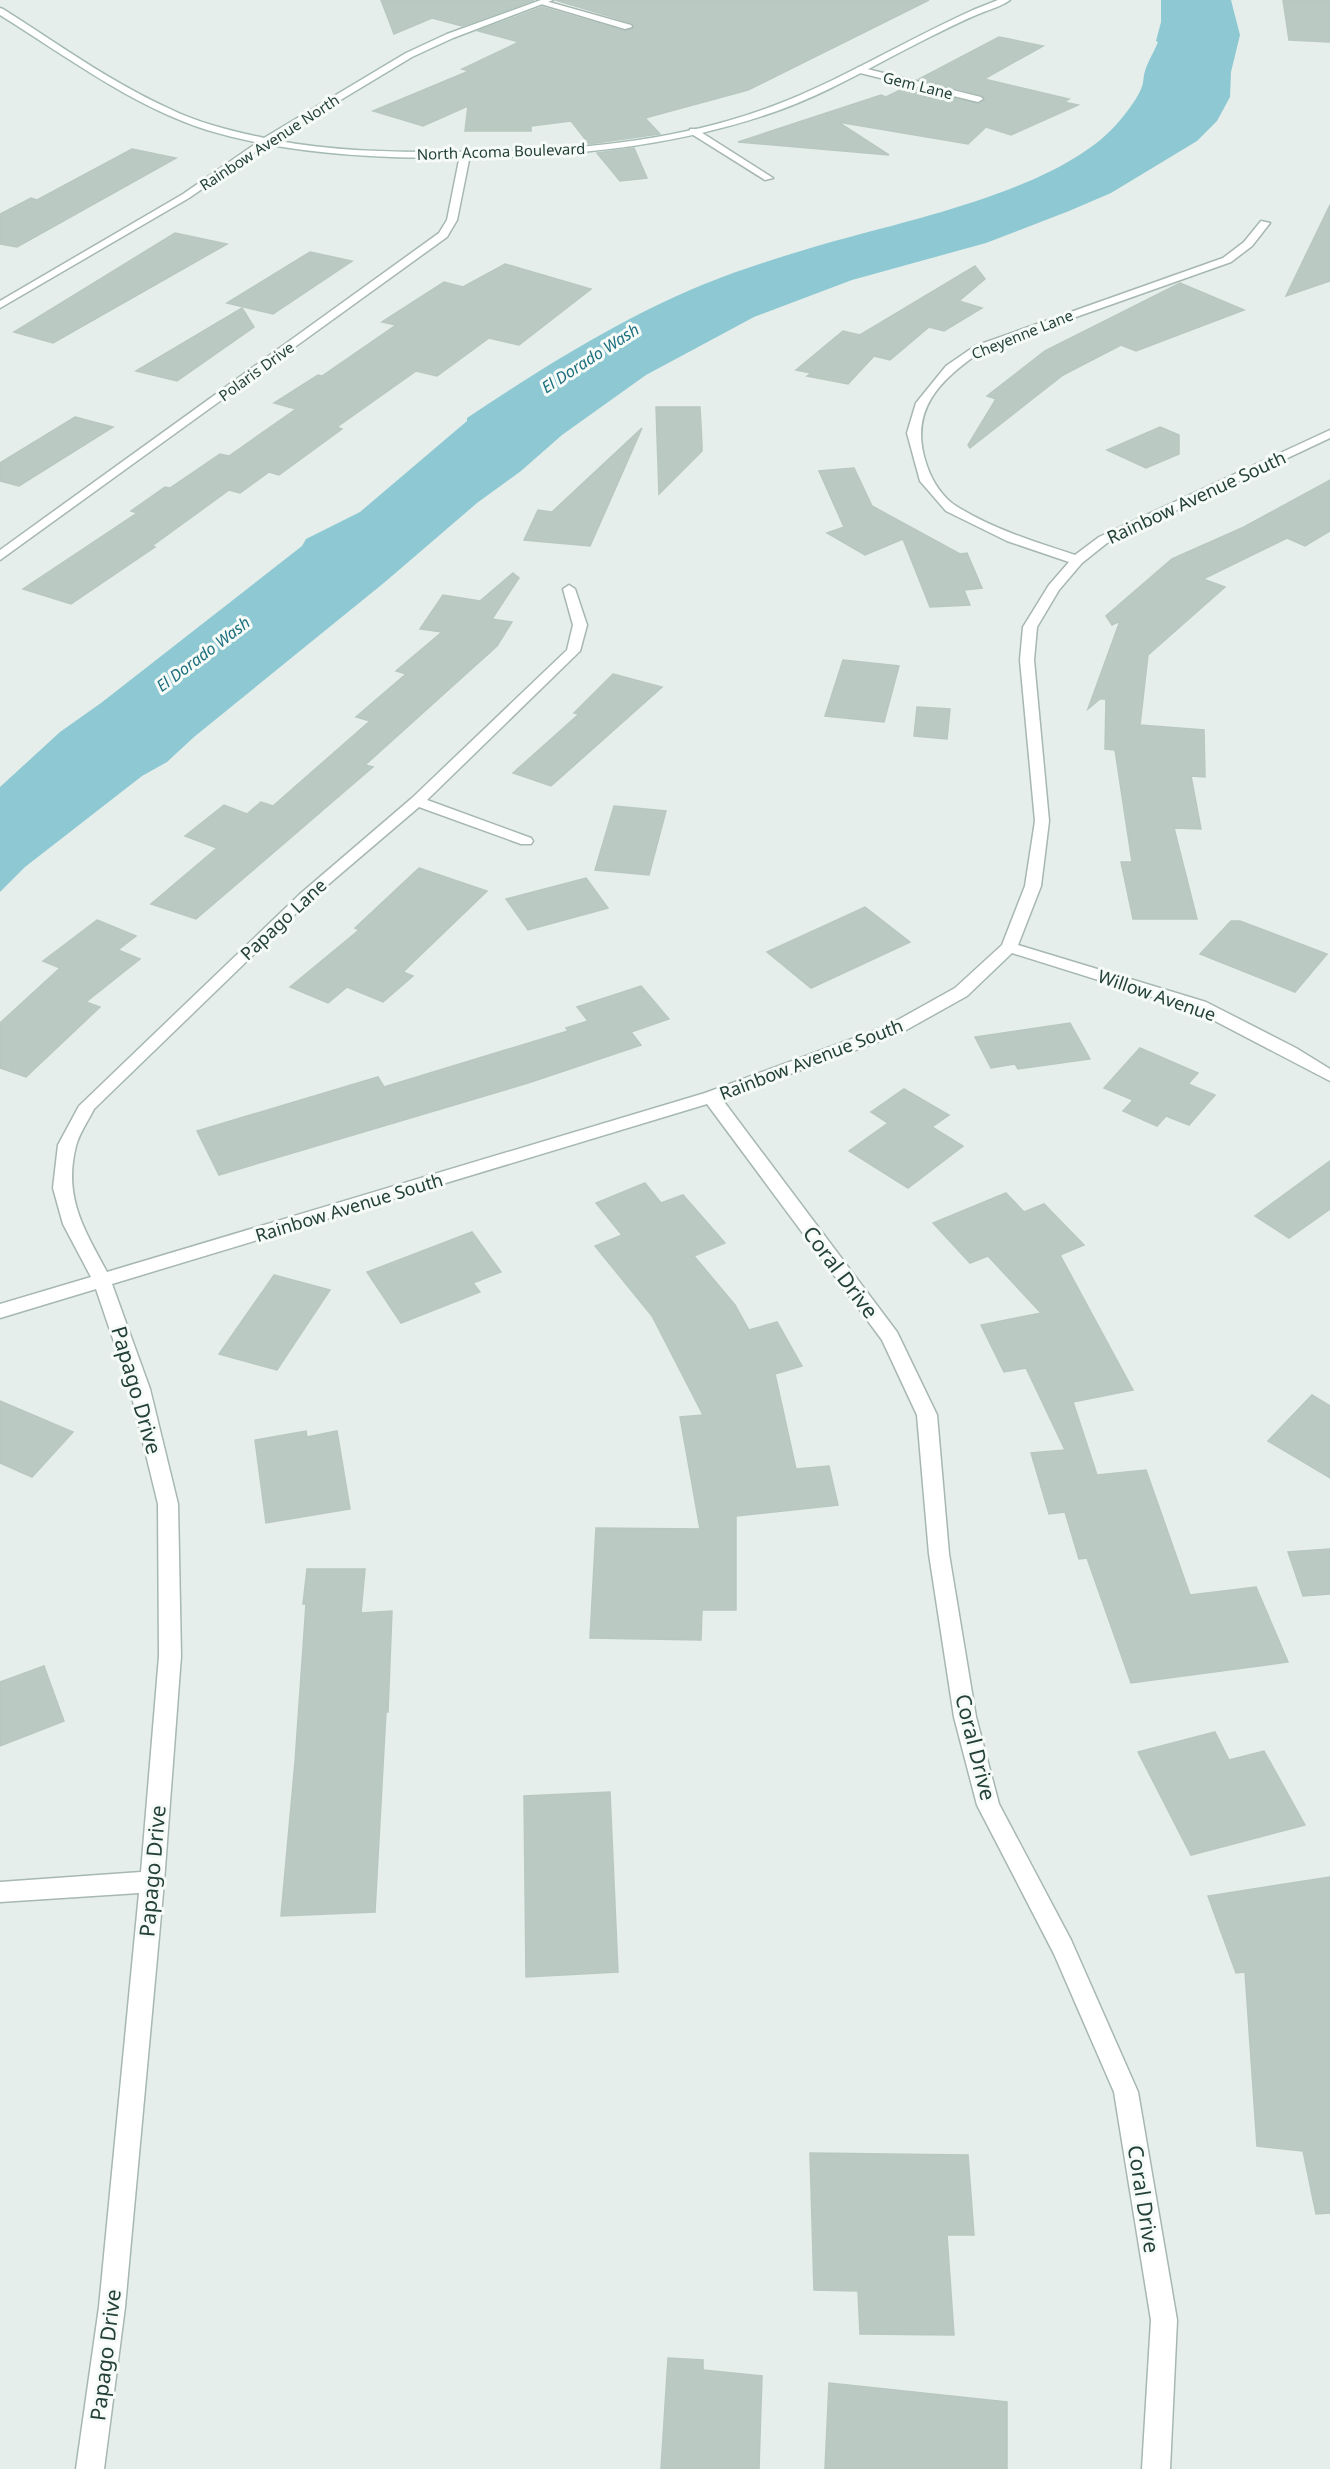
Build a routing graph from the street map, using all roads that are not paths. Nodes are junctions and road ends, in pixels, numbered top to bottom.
1 (1006, 0) edge
2 (546, 1) edge
3 (0, 11) edge
4 (628, 27) dead end
5 (859, 70) junction
6 (978, 99) dead end
7 (693, 131) junction
8 (267, 140) junction
9 (465, 154) junction
10 (768, 178) dead end
11 (1265, 223) dead end
12 (0, 305) edge
13 (1330, 434) edge
14 (0, 556) edge
15 (1077, 560) junction
16 (569, 589) dead end
17 (417, 801) junction
18 (526, 841) dead end
19 (1009, 947) junction
20 (1330, 1076) edge
21 (711, 1097) junction
22 (102, 1281) junction
23 (0, 1311) edge
24 (152, 1882) junction
25 (0, 1892) edge
26 (90, 2469) edge
27 (1156, 2469) edge

1 - 5 street, North Acoma Boulevard
2 - 4 street
2 - 8 street, Rainbow Avenue North
3 - 8 street, North Acoma Boulevard
5 - 6 street, Gem Lane
5 - 7 street, North Acoma Boulevard
7 - 9 street, North Acoma Boulevard
7 - 10 street
8 - 9 street, North Acoma Boulevard
8 - 12 street, Rainbow Avenue North
9 - 14 street, Polaris Drive
11 - 15 street, Cheyenne Lane
13 - 15 street, Rainbow Avenue South
15 - 19 street, Rainbow Avenue South
16 - 17 street, Papago Lane
17 - 18 street
17 - 22 street, Papago Lane
19 - 20 street, Willow Avenue
19 - 21 street, Rainbow Avenue South
21 - 22 street, Rainbow Avenue South
21 - 27 street, Coral Drive
22 - 23 street, Rainbow Avenue South
22 - 24 street, Papago Drive
24 - 25 street
24 - 26 street, Papago Drive

